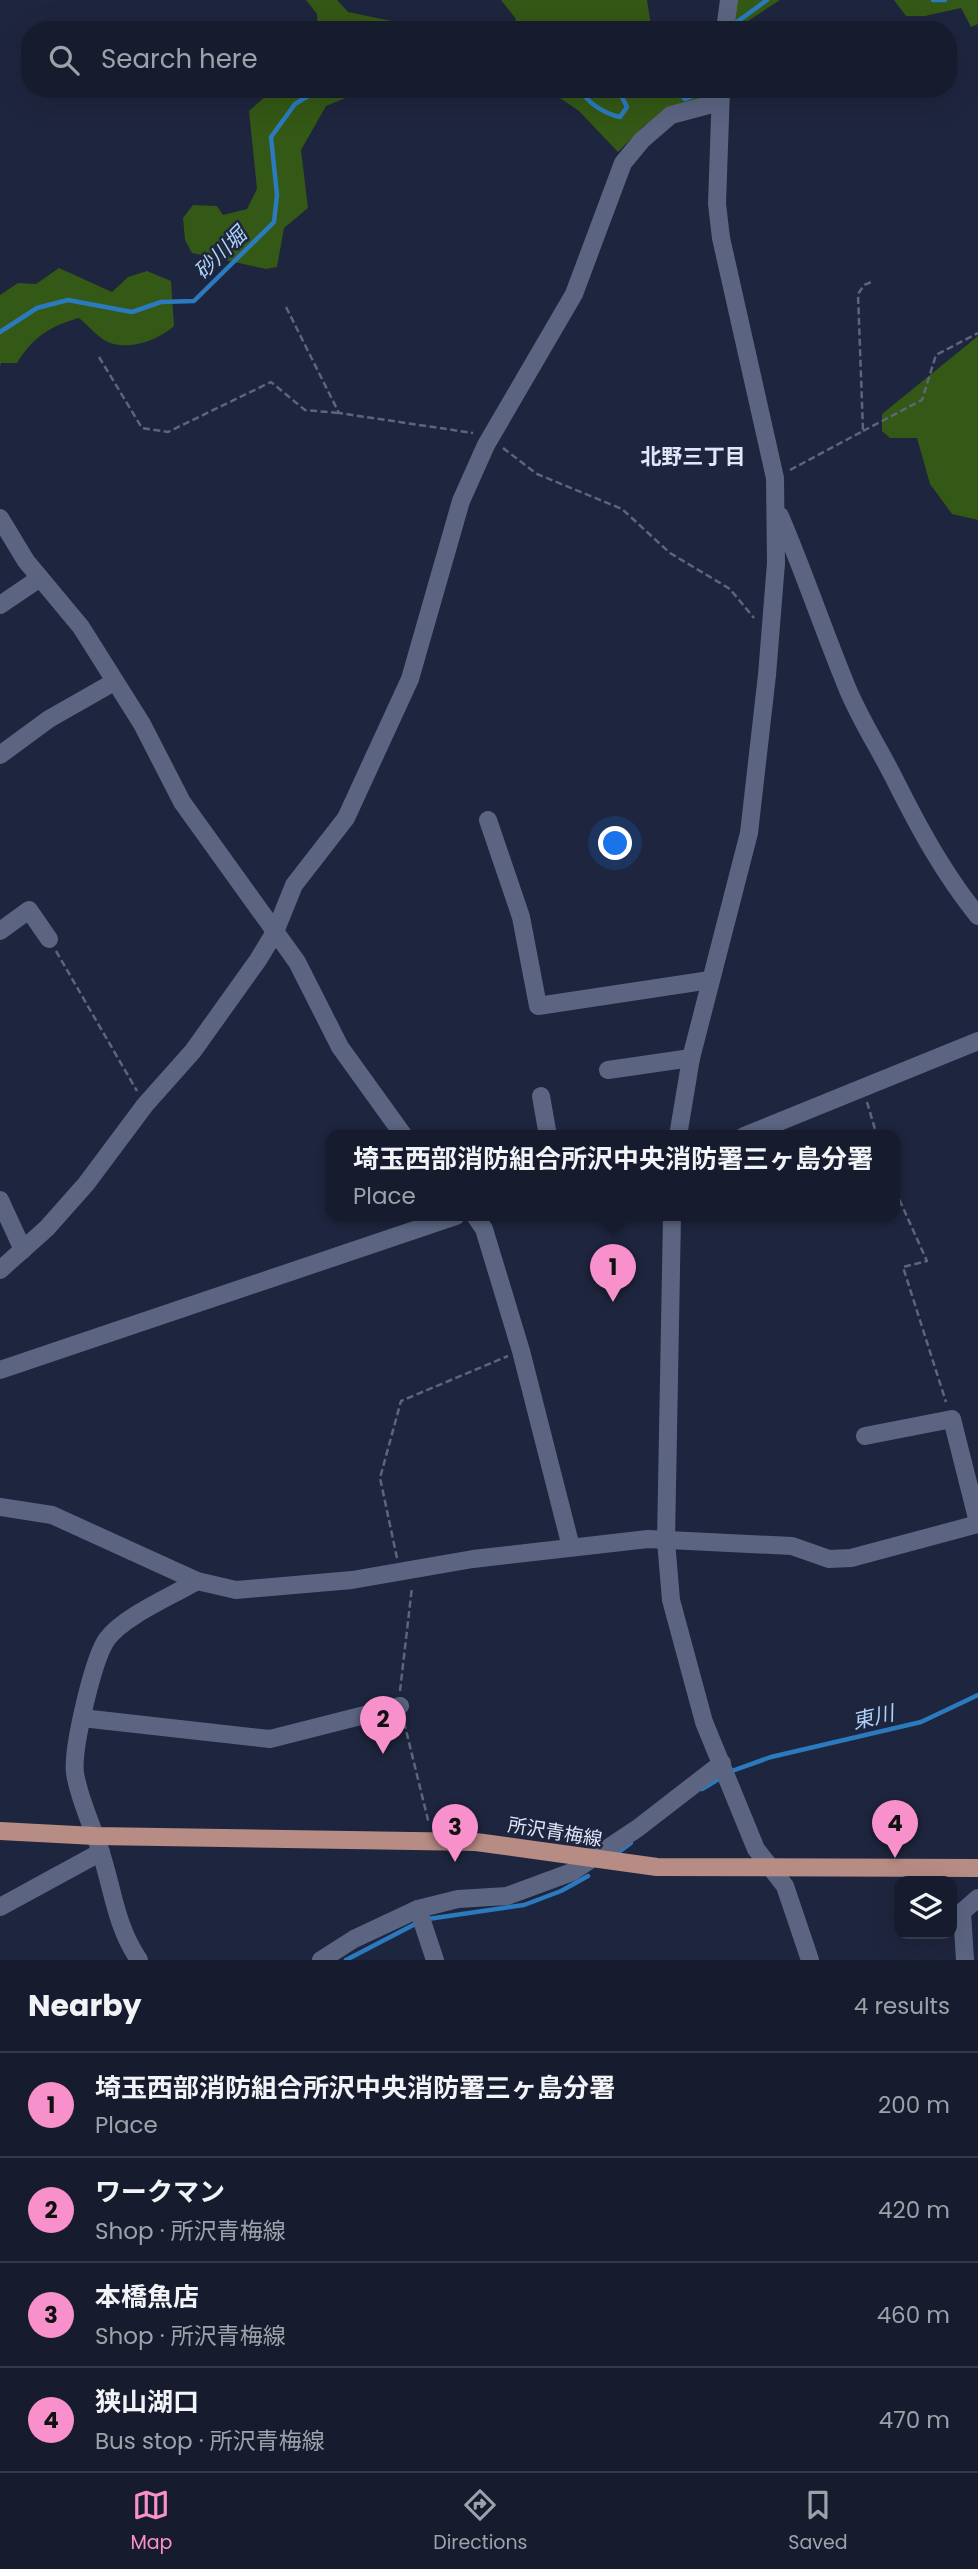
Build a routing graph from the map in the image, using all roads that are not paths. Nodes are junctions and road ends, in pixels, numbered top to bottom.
1 (729, 0) edge
2 (726, 21) edge
3 (716, 98) edge
4 (721, 98) edge
5 (777, 510) junction
6 (0, 517) edge
7 (40, 578) junction
8 (0, 605) edge
9 (114, 682) junction
10 (0, 755) edge
11 (488, 820) dead end
12 (978, 916) edge
13 (0, 931) edge
14 (275, 932) junction
15 (49, 939) road end
16 (710, 980) junction
17 (978, 1041) edge
18 (691, 1058) junction
19 (608, 1070) dead end
20 (541, 1096) dead end
21 (400, 1130) edge
22 (547, 1130) edge
23 (679, 1130) edge
24 (760, 1130) edge
25 (0, 1200) edge
26 (441, 1221) edge
27 (478, 1221) edge
28 (672, 1221) edge
29 (23, 1250) junction
30 (0, 1270) edge
31 (0, 1370) edge
32 (865, 1436) dead end
33 (0, 1507) edge
34 (978, 1523) edge
35 (666, 1541) junction
36 (571, 1547) junction
37 (197, 1581) junction
38 (400, 1706) dead end
39 (82, 1718) junction
40 (725, 1771) junction
41 (0, 1830) edge
42 (98, 1844) junction
43 (589, 1858) junction
44 (772, 1867) junction
45 (978, 1868) edge
46 (978, 1898) edge
47 (0, 1907) edge
48 (418, 1909) junction
49 (808, 1955) edge
50 (139, 1960) edge
51 (321, 1960) edge
52 (435, 1960) edge
53 (791, 1960) edge
54 (965, 1960) edge

1 - 2 street
3 - 14 street
4 - 5 street
5 - 12 street
5 - 16 street
6 - 7 street
7 - 8 street
7 - 9 street
9 - 10 street
9 - 14 street
11 - 16 street
13 - 15 street
14 - 21 street
14 - 29 street
16 - 18 street
17 - 24 street
18 - 19 street
18 - 23 street
20 - 22 street
25 - 29 street
26 - 31 street
27 - 36 street
28 - 35 street
29 - 30 street
32 - 34 street
33 - 37 street
34 - 35 street
35 - 36 street
35 - 40 street
36 - 37 street
37 - 39 street
38 - 39 street
39 - 42 street
40 - 43 street
40 - 44 street
41 - 42 main road, 所沢青梅線
42 - 43 main road, 所沢青梅線
42 - 47 street
42 - 50 street
43 - 44 main road, 所沢青梅線
43 - 48 street
44 - 45 main road, 所沢青梅線
44 - 49 street
46 - 54 street
48 - 51 street
48 - 52 street
49 - 53 street

